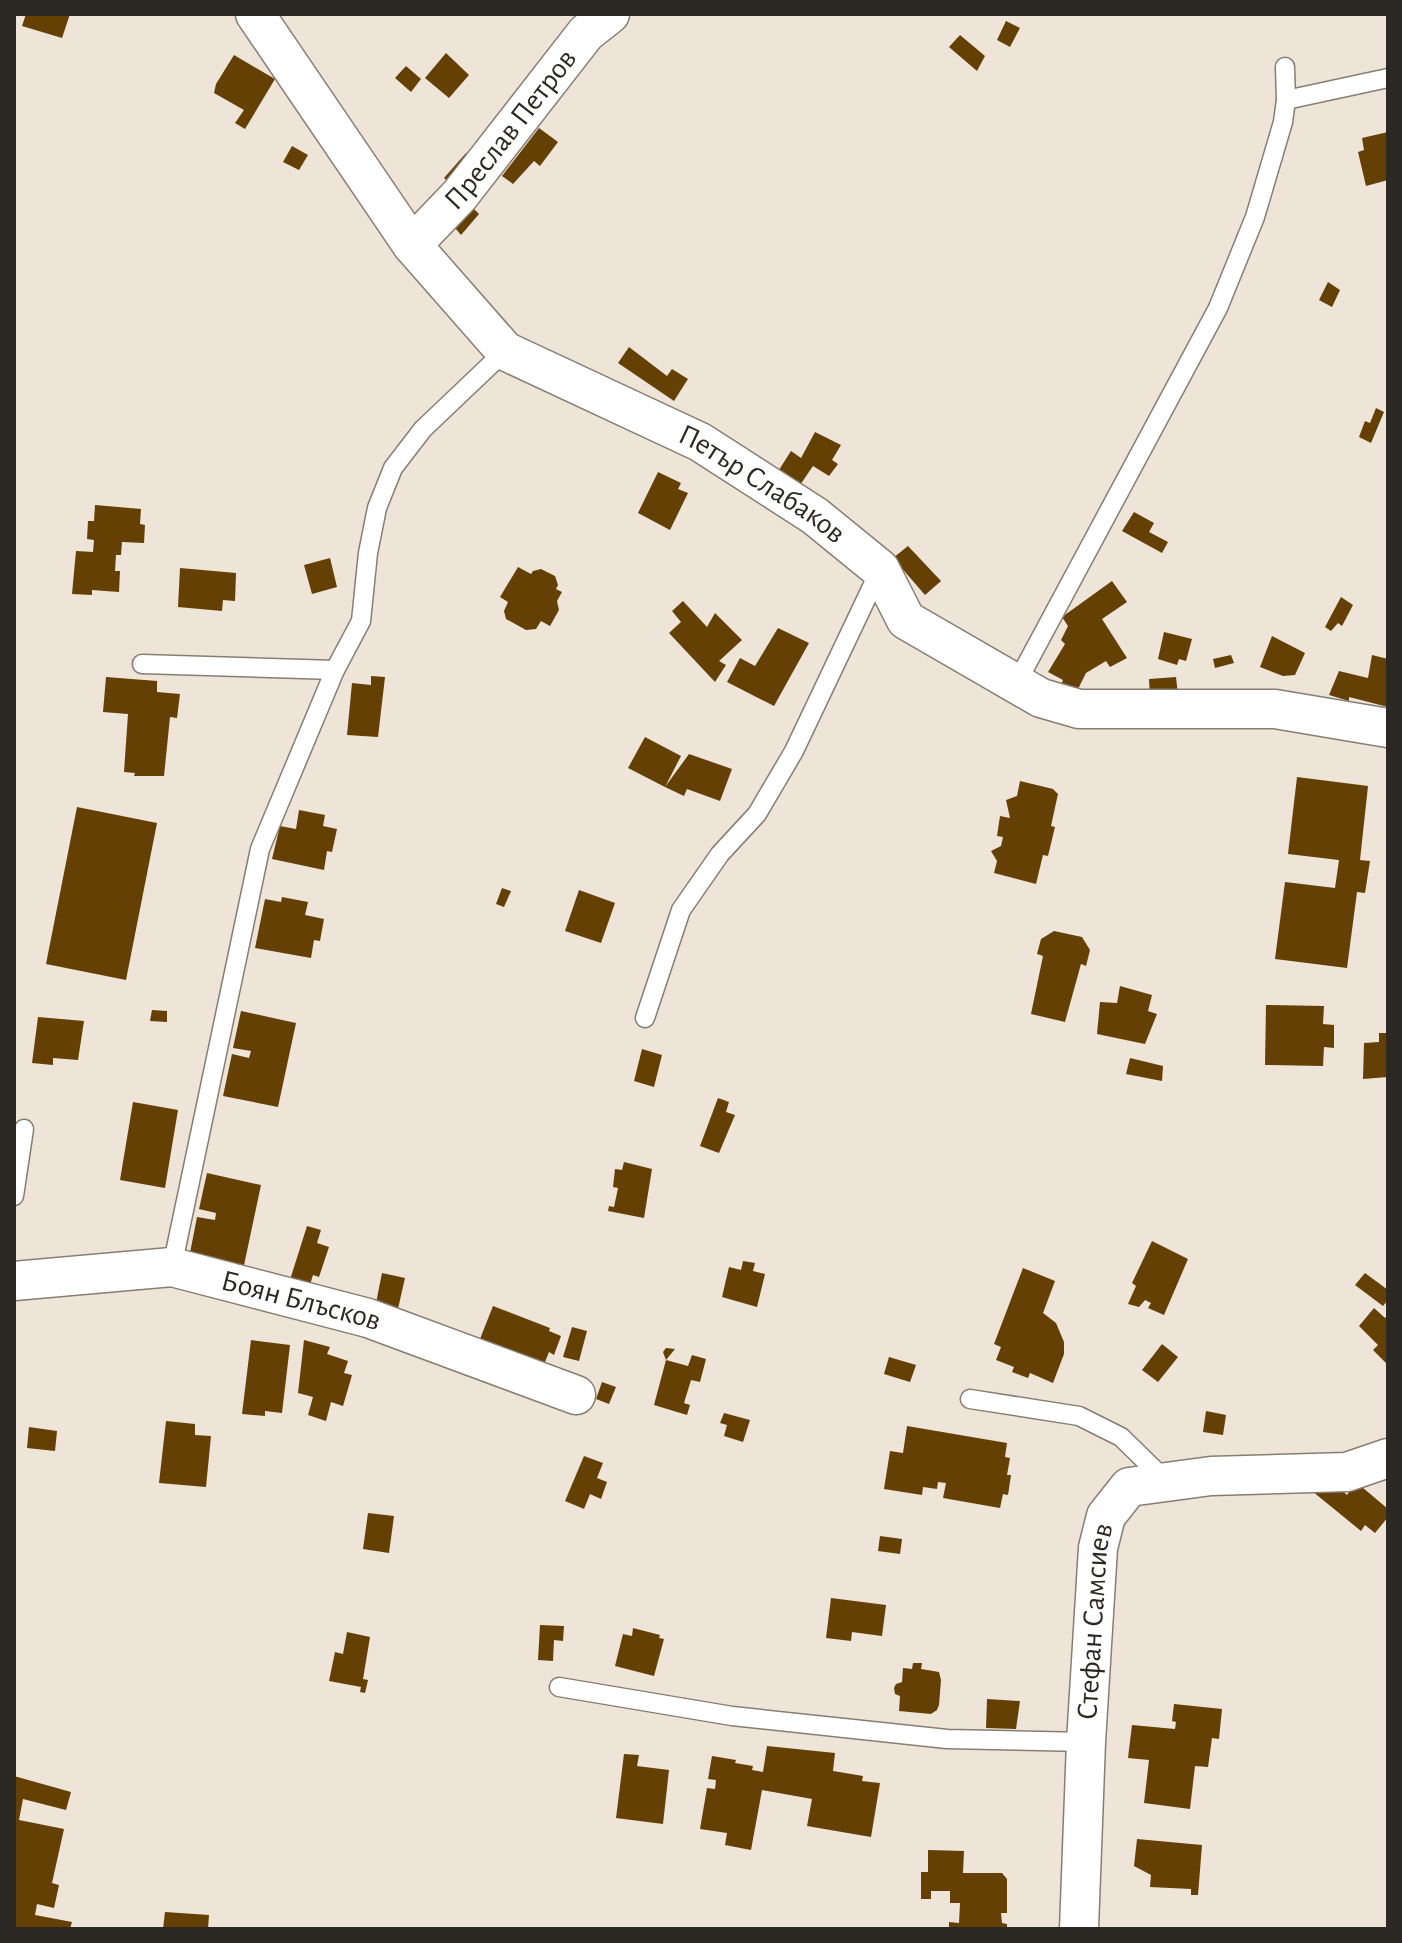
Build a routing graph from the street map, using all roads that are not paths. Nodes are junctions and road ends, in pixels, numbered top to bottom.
1 (255, 14) edge
2 (610, 14) edge
3 (1285, 67) dead end
4 (1388, 78) edge
5 (1286, 100) junction
6 (412, 245) junction
7 (505, 351) junction
8 (880, 569) junction
9 (142, 664) dead end
10 (335, 670) junction
11 (1016, 684) junction
12 (1388, 728) edge
13 (645, 1018) dead end
14 (24, 1129) dead end
15 (14, 1196) edge
16 (172, 1267) junction
17 (14, 1281) edge
18 (576, 1395) dead end
19 (970, 1399) dead end
20 (1388, 1458) edge
21 (1165, 1480) junction
22 (559, 1687) dead end
23 (1086, 1742) junction
24 (1079, 1929) edge

1 - 6 street, Петър Слабаков
2 - 6 street, Преслав Петров
3 - 5 lane
4 - 5 lane
5 - 11 lane
6 - 7 street, Петър Слабаков
7 - 8 street, Петър Слабаков
7 - 10 lane
8 - 11 street, Петър Слабаков
8 - 13 lane
9 - 10 lane
10 - 16 lane
11 - 12 street, Петър Слабаков
14 - 15 lane
16 - 17 street, Боян Блъсков
16 - 18 street, Боян Блъсков
19 - 21 lane
20 - 21 street, Стефан Самсиев
21 - 23 street, Стефан Самсиев
22 - 23 lane
23 - 24 street, Стефан Самсиев

